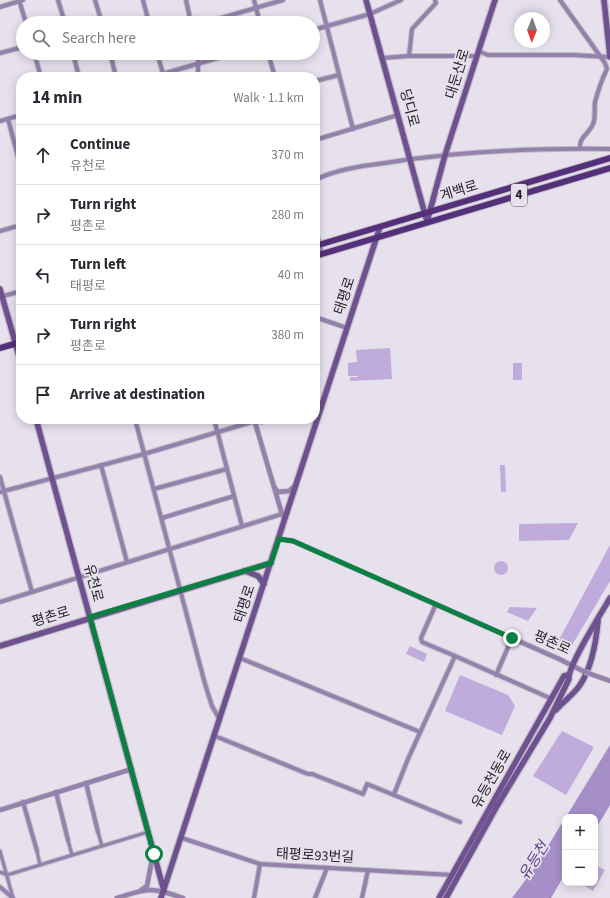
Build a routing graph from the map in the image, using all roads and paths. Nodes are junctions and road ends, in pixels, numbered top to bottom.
1 (21, 0) edge
2 (58, 0) edge
3 (95, 0) edge
4 (143, 0) edge
5 (186, 0) edge
6 (254, 0) edge
7 (283, 0) edge
8 (320, 0) edge
9 (366, 0) edge
10 (401, 0) edge
11 (435, 0) edge
12 (494, 0) edge
13 (560, 0) edge
14 (604, 0) edge
15 (0, 7) edge
16 (256, 8) junction
17 (370, 14) junction
18 (24, 16) edge
19 (63, 16) edge
20 (100, 16) edge
21 (147, 16) edge
22 (189, 16) edge
23 (228, 16) edge
24 (258, 16) edge
25 (327, 26) junction
26 (320, 28) edge
27 (16, 49) edge
28 (0, 53) edge
29 (477, 54) junction
30 (409, 56) junction
31 (600, 56) junction
32 (610, 57) edge
33 (382, 58) junction
34 (36, 60) edge
35 (75, 60) edge
36 (112, 60) edge
37 (159, 60) edge
38 (199, 60) edge
39 (210, 60) edge
40 (270, 60) edge
41 (199, 63) junction
42 (40, 72) edge
43 (78, 72) edge
44 (115, 72) edge
45 (162, 72) edge
46 (172, 72) edge
47 (198, 72) edge
48 (274, 72) edge
49 (339, 75) junction
50 (320, 80) edge
51 (398, 116) junction
52 (16, 117) edge
53 (8, 119) junction
54 (0, 121) edge
55 (353, 129) junction
56 (320, 139) edge
57 (580, 148) junction
58 (16, 149) edge
59 (610, 149) edge
60 (445, 155) junction
61 (610, 158) edge
62 (410, 159) junction
63 (610, 168) edge
64 (320, 177) edge
65 (427, 213) junction
66 (427, 222) junction
67 (16, 226) edge
68 (380, 226) junction
69 (0, 231) edge
70 (377, 238) junction
71 (320, 245) edge
72 (320, 250) edge
73 (322, 254) joint
74 (0, 289) edge
75 (16, 292) edge
76 (1, 297) edge
77 (320, 319) edge
78 (347, 328) junction
79 (16, 338) edge
80 (16, 344) edge
81 (0, 348) edge
82 (322, 407) joint
83 (320, 413) edge
84 (37, 424) edge
85 (136, 424) edge
86 (216, 424) edge
87 (243, 424) edge
88 (256, 424) edge
89 (316, 424) edge
90 (218, 432) junction
91 (144, 454) junction
92 (101, 465) junction
93 (227, 469) junction
94 (0, 477) edge
95 (52, 478) junction
96 (296, 485) junction
97 (274, 487) junction
98 (154, 489) junction
99 (2, 492) edge
100 (234, 496) junction
101 (284, 517) junction
102 (162, 518) junction
103 (242, 526) junction
104 (279, 539) junction
105 (170, 549) junction
106 (127, 562) junction
107 (271, 563) junction
108 (245, 571) junction
109 (79, 577) junction
110 (264, 584) junction
111 (179, 590) junction
112 (32, 592) junction
113 (610, 598) edge
114 (0, 602) edge
115 (436, 604) junction
116 (90, 617) junction
117 (598, 619) junction
118 (512, 638) junction
119 (0, 646) edge
120 (455, 656) junction
121 (240, 658) junction
122 (573, 666) junction
123 (496, 675) junction
124 (568, 675) junction
125 (610, 682) edge
126 (552, 699) junction
127 (550, 718) junction
128 (220, 720) junction
129 (420, 732) junction
130 (215, 736) junction
131 (132, 769) junction
132 (86, 783) junction
133 (56, 792) junction
134 (394, 794) junction
135 (23, 802) junction
136 (0, 810) edge
137 (460, 822) dead end
138 (98, 832) joint
139 (148, 832) junction
140 (182, 838) junction
141 (68, 840) joint
142 (102, 846) junction
143 (0, 851) edge
144 (37, 851) joint
145 (154, 854) junction
146 (72, 855) junction
147 (260, 864) junction
148 (40, 865) junction
149 (327, 868) junction
150 (368, 870) junction
151 (0, 872) edge
152 (7, 875) junction
153 (452, 875) junction
154 (0, 888) edge
155 (141, 890) junction
156 (164, 891) junction
157 (13, 898) edge
158 (117, 898) edge
159 (161, 898) edge
160 (183, 898) edge
161 (254, 898) edge
162 (315, 898) edge
163 (362, 898) edge
164 (439, 898) edge
165 (446, 898) edge

1 - 15 street
1 - 18 street
2 - 19 street
3 - 20 street
4 - 21 street
5 - 22 street
6 - 16 street
7 - 16 street
8 - 25 street
9 - 17 main road, 당디로
10 - 17 street
11 - 30 street
12 - 29 main road, 대둔산로
13 - 31 street
14 - 32 main road
16 - 23 street
16 - 24 street
17 - 25 street
17 - 33 main road, 당디로
25 - 26 street
25 - 49 street
27 - 28 street
29 - 30 street
29 - 31 street
29 - 60 main road, 대둔산로
30 - 33 street
31 - 32 street
31 - 57 street
33 - 51 main road, 당디로
34 - 42 street
35 - 43 street
36 - 44 street
37 - 45 street
38 - 41 street
39 - 41 street
40 - 48 street
41 - 46 street
41 - 47 street
49 - 50 street
49 - 55 street
51 - 55 street
51 - 62 main road, 당디로
52 - 53 street
53 - 54 street
53 - 58 street
55 - 56 street
57 - 59 street
57 - 60 street
60 - 62 street
60 - 65 main road, 대둔산로
61 - 65 main road, 계백로 / 4
62 - 64 street
62 - 65 main road, 당디로
63 - 66 main road, 계백로 / 4
65 - 66 main road, 당디로
65 - 68 main road, 계백로 / 4
66 - 70 main road, 계백로 / 4
67 - 69 street
68 - 70 main road, 태평로
68 - 71 main road, 계백로 / 4
70 - 73 main road, 계백로 / 4
70 - 78 main road, 태평로
72 - 73 street
74 - 76 main road
75 - 76 street
76 - 79 main road
77 - 78 street
78 - 82 main road, 태평로
80 - 81 main road
82 - 83 main road, 태평로
84 - 95 main road, 유천로
85 - 91 street
86 - 90 street
87 - 90 street
88 - 97 street
89 - 96 main road, 태평로
90 - 91 street
90 - 93 street
91 - 92 street
91 - 98 street
92 - 95 street
92 - 106 street
93 - 98 street
93 - 100 street
94 - 99 street
95 - 99 street
95 - 109 main road, 유천로
96 - 97 street
96 - 101 main road, 태평로
97 - 101 street
98 - 102 street
99 - 112 street
100 - 102 street
100 - 103 street
101 - 103 street
101 - 104 main road, 태평로
102 - 105 street
103 - 105 street
104 - 107 main road, 태평로
104 - 115 street, 평촌로
105 - 106 street
105 - 111 street
106 - 109 street
107 - 108 main road, 평촌로
107 - 110 main road, 태평로
108 - 110 main road
108 - 111 main road, 평촌로
109 - 112 street
109 - 116 main road, 유천로
110 - 121 main road, 태평로
111 - 116 main road, 평촌로
111 - 128 street
112 - 114 street
113 - 117 main road, 유등천동로
115 - 118 street, 평촌로
115 - 120 street
116 - 119 main road, 평촌로
116 - 131 main road, 유천로
117 - 122 main road, 유등천동로
117 - 127 main road
118 - 122 street, 평촌로
118 - 123 street
120 - 123 street
120 - 129 street
121 - 128 main road, 태평로
121 - 129 street
122 - 124 main road, 유등천동로
122 - 125 street, 평촌로, bridge
123 - 126 street
124 - 126 main road, 유등천동로
124 - 127 main road, 유등천동로
126 - 153 main road, 유등천동로
127 - 165 main road, 유등천동로
128 - 130 main road, 태평로
129 - 134 street
130 - 134 street
130 - 140 main road, 태평로
131 - 132 street
131 - 139 main road, 유천로
132 - 133 street
132 - 138 street
133 - 135 street
133 - 141 street
134 - 137 street
135 - 136 street
135 - 144 street
138 - 142 street
139 - 142 street
139 - 145 main road, 유천로
140 - 147 street, 태평로93번길
140 - 156 main road, 태평로
141 - 146 street
142 - 146 street
143 - 152 street
144 - 148 street
145 - 155 street
145 - 156 main road, 유천로
146 - 148 street
147 - 149 street, 태평로93번길
147 - 161 street
148 - 152 street
149 - 150 street, 태평로93번길
149 - 162 street
150 - 153 street, 태평로93번길
150 - 163 street
151 - 152 street
152 - 157 street
153 - 164 main road, 유등천동로
154 - 157 street
155 - 156 street
155 - 158 street
156 - 159 main road, 태평로
156 - 160 street

